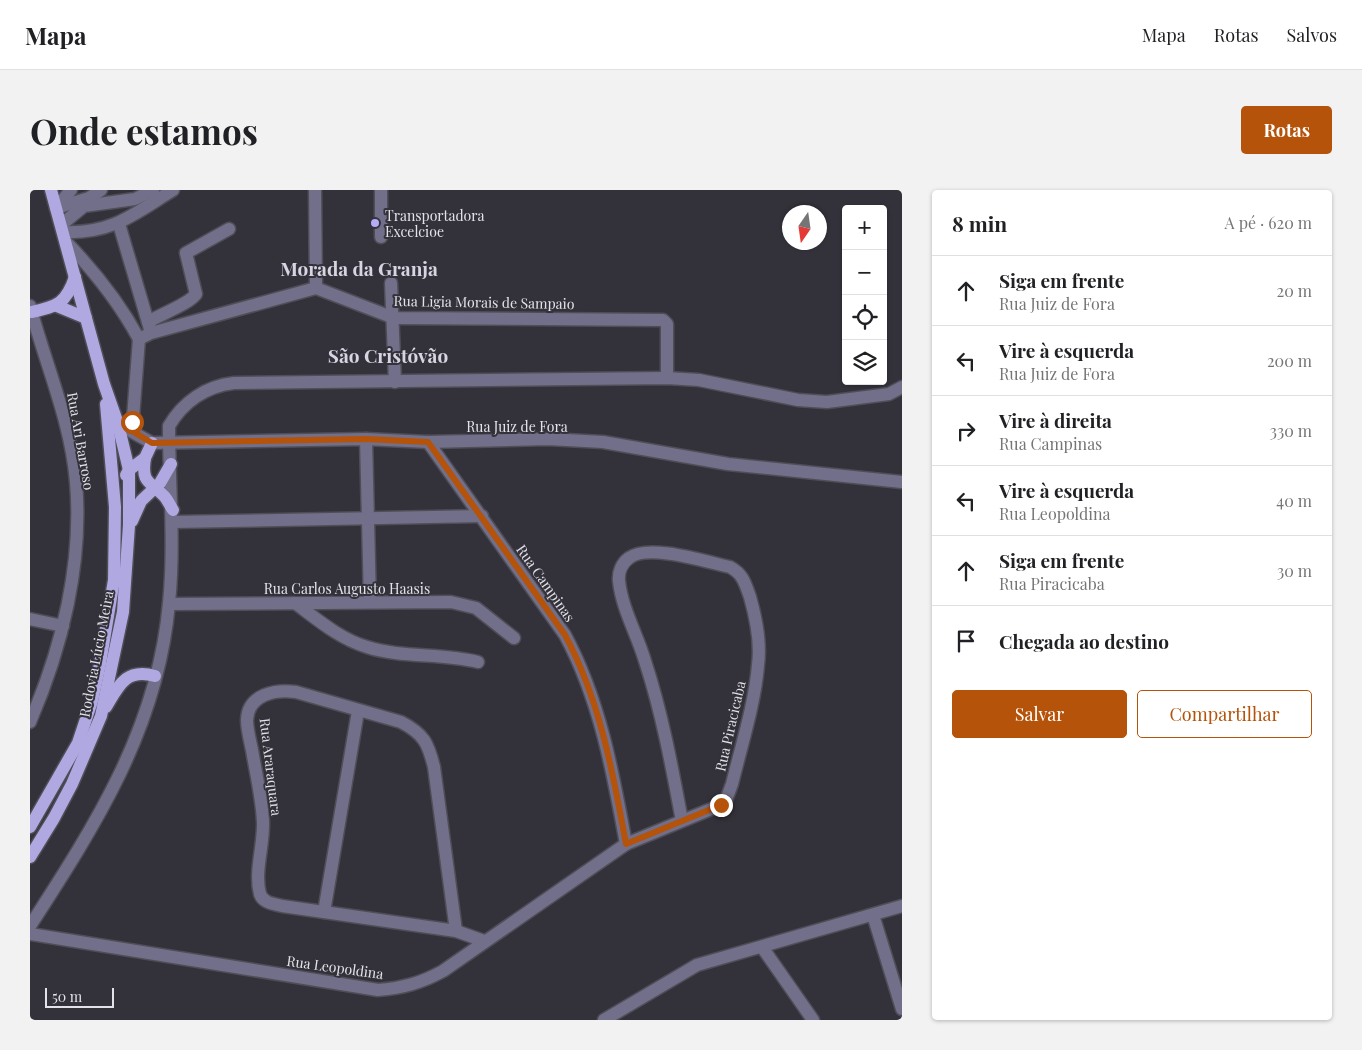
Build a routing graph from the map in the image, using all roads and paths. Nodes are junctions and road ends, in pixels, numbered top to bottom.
1 (51, 190) edge
2 (71, 190) edge
3 (102, 190) edge
4 (153, 190) edge
5 (173, 190) edge
6 (315, 190) edge
7 (381, 190) edge
8 (56, 208) junction
9 (119, 224) junction
10 (229, 229) dead end
11 (64, 234) junction
12 (382, 237) dead end
13 (76, 278) junction
14 (391, 282) dead end
15 (316, 288) junction
16 (57, 306) junction
17 (31, 310) edge
18 (86, 318) junction
19 (394, 318) junction
20 (150, 328) junction
21 (139, 338) junction
22 (667, 378) junction
23 (395, 382) junction
24 (104, 384) junction
25 (902, 387) edge
26 (118, 424) junction
27 (132, 431) junction
28 (366, 439) junction
29 (428, 442) junction
30 (152, 443) junction
31 (169, 443) junction
32 (145, 458) junction
33 (170, 464) junction
34 (129, 470) junction
35 (902, 482) edge
36 (153, 488) junction
37 (173, 516) junction
38 (482, 516) junction
39 (368, 519) junction
40 (130, 525) junction
41 (114, 580) junction
42 (370, 602) junction
43 (295, 603) junction
44 (169, 604) junction
45 (30, 619) edge
46 (63, 626) junction
47 (514, 638) dead end
48 (478, 662) dead end
49 (155, 676) junction
50 (358, 711) junction
51 (101, 716) junction
52 (30, 722) edge
53 (682, 821) junction
54 (30, 827) edge
55 (626, 844) junction
56 (30, 857) edge
57 (902, 906) edge
58 (324, 912) junction
59 (873, 914) junction
60 (30, 926) edge
61 (456, 931) junction
62 (30, 934) edge
63 (484, 941) junction
64 (762, 947) junction
65 (902, 1009) edge
66 (604, 1020) edge
67 (813, 1020) edge

1 - 8 main road, Rodovia Lúcio Meira
2 - 8 street
3 - 8 street
4 - 11 street
5 - 9 street
6 - 15 street
7 - 12 street
8 - 11 main road, Rodovia Lúcio Meira
9 - 11 street
9 - 20 street
10 - 20 street
11 - 13 main road, Rodovia Lúcio Meira
11 - 21 street
13 - 16 main road
13 - 18 main road, Rodovia Lúcio Meira
14 - 19 street
15 - 19 street, Rua Ligia Morais de Sampaio
15 - 20 street
16 - 17 main road
16 - 18 main road
17 - 46 street, Rua Ari Barroso
18 - 24 main road, Rodovia Lúcio Meira
19 - 22 street, Rua Ligia Morais de Sampaio
19 - 23 street
20 - 21 street
21 - 27 street
22 - 23 street
22 - 25 street
23 - 31 street
24 - 26 main road, Rodovia Lúcio Meira
24 - 41 main road, Rodovia Lúcio Meira
26 - 27 street
26 - 34 main road, Rodovia Lúcio Meira
27 - 30 street
28 - 29 street, Rua Juiz de Fora
28 - 31 street, Rua Juiz de Fora
28 - 39 street
29 - 35 street, Rua Juiz de Fora
29 - 38 street, Rua Campinas
30 - 31 street, Rua Juiz de Fora
30 - 32 main road
31 - 33 street
32 - 34 main road
32 - 36 main road
33 - 36 main road
33 - 37 street
34 - 40 main road, Rodovia Lúcio Meira
34 - 41 main road
36 - 37 main road
36 - 40 main road
37 - 39 street
37 - 44 street
38 - 39 street
38 - 55 street, Rua Campinas
39 - 42 street
40 - 51 main road, Rodovia Lúcio Meira
41 - 54 main road, Rodovia Lúcio Meira
42 - 43 street, Rua Carlos Augusto Haasis
42 - 47 street, Rua Carlos Augusto Haasis
43 - 44 street, Rua Carlos Augusto Haasis
43 - 48 street
44 - 49 street
45 - 46 street
46 - 52 street, Rua Ari Barroso
49 - 51 main road
49 - 60 street
50 - 58 street
50 - 58 street, Rua Araraquara
50 - 61 street, Rua Araraquara
51 - 56 main road, Rodovia Lúcio Meira
53 - 53 street, Rua Piracicaba
53 - 55 street, Rua Leopoldina
55 - 63 street, Rua Leopoldina
57 - 59 street
58 - 61 street, Rua Araraquara
59 - 64 street
59 - 65 street
61 - 63 street, Rua Araraquara
62 - 63 street, Rua Leopoldina
64 - 66 street
64 - 67 street

